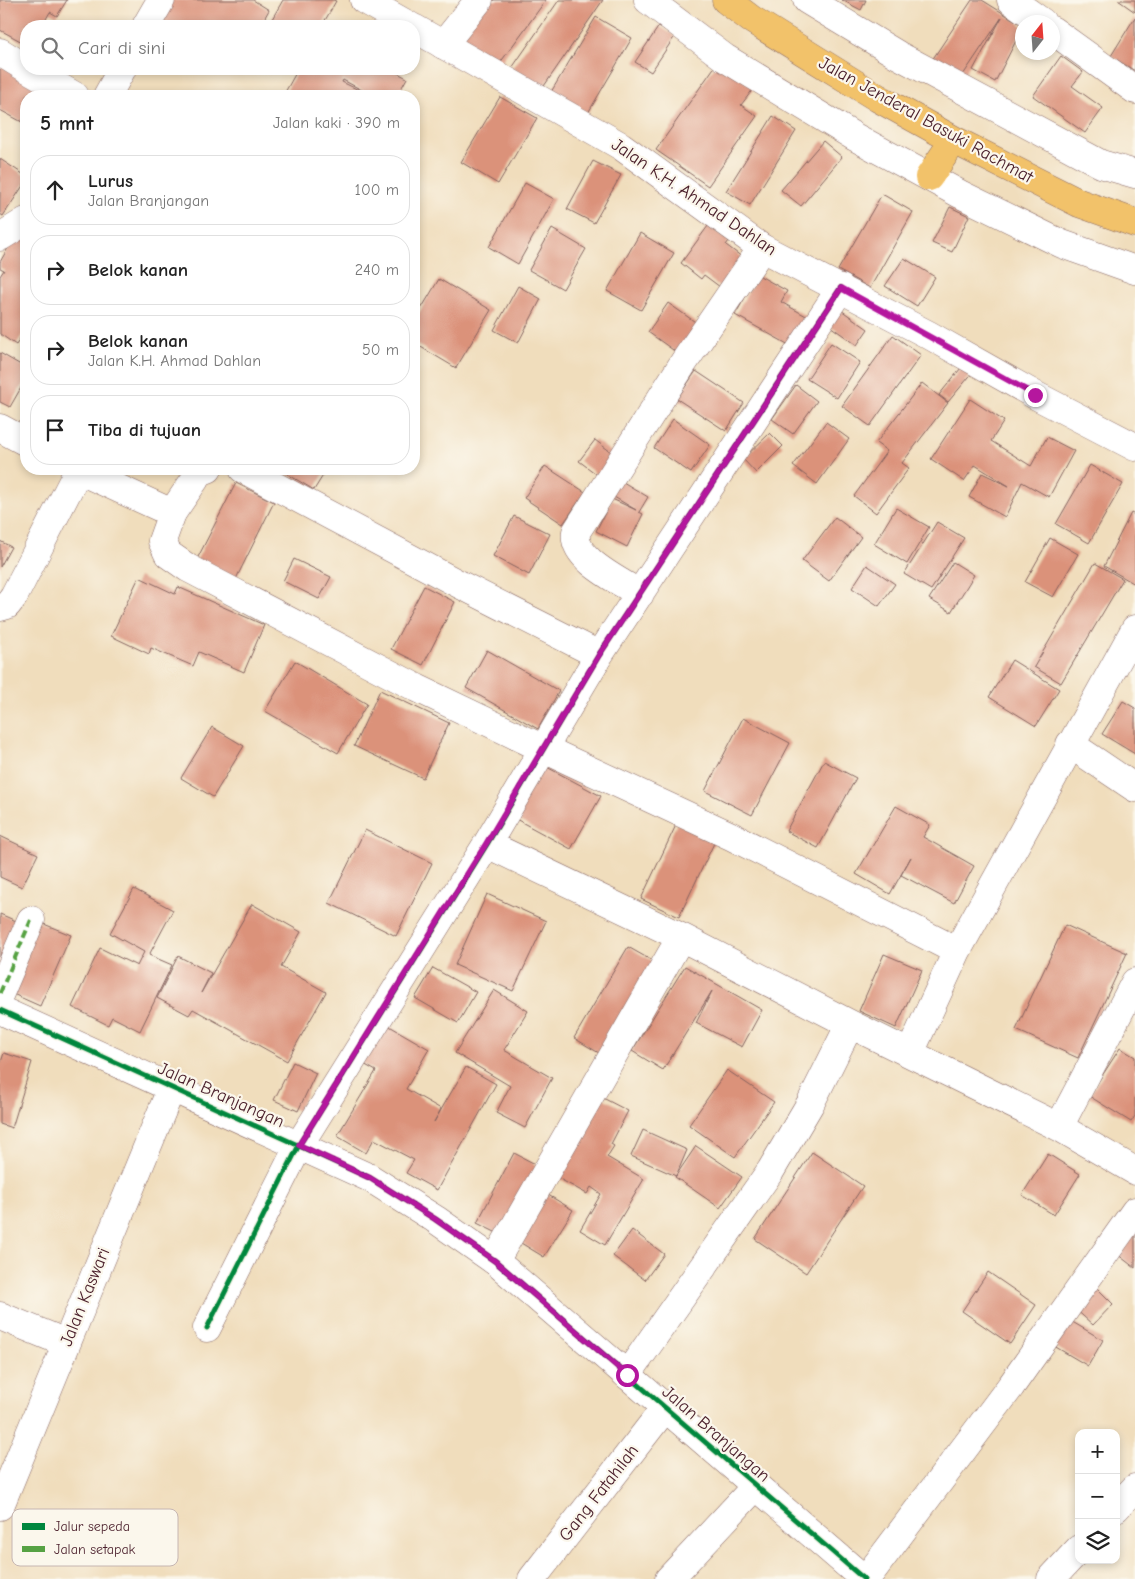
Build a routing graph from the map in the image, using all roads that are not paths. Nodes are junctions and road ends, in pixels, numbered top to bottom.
1 (161, 0) edge
2 (364, 0) edge
3 (479, 0) edge
4 (648, 0) edge
5 (726, 0) edge
6 (807, 0) edge
7 (149, 20) edge
8 (399, 20) edge
9 (420, 32) edge
10 (1060, 36) edge
11 (443, 45) junction
12 (0, 52) edge
13 (20, 64) edge
14 (39, 75) edge
15 (119, 75) edge
16 (65, 90) edge
17 (110, 90) edge
18 (1135, 90) edge
19 (954, 140) junction
20 (1135, 174) edge
21 (929, 177) junction
22 (1135, 223) edge
23 (20, 225) edge
24 (0, 237) edge
25 (762, 248) junction
26 (1135, 270) edge
27 (841, 288) junction
28 (0, 428) edge
29 (20, 439) edge
30 (1135, 447) edge
31 (75, 475) edge
32 (91, 475) edge
33 (198, 475) edge
34 (253, 475) edge
35 (172, 513) junction
36 (640, 594) junction
37 (0, 607) edge
38 (1135, 629) edge
39 (599, 655) junction
40 (1070, 744) junction
41 (542, 748) junction
42 (1135, 788) edge
43 (486, 844) junction
44 (30, 920) dead end
45 (681, 937) junction
46 (957, 950) junction
47 (1135, 982) edge
48 (0, 993) edge
49 (0, 1010) edge
50 (850, 1024) junction
51 (910, 1053) junction
52 (170, 1089) junction
53 (1059, 1127) junction
54 (299, 1145) junction
55 (1135, 1171) edge
56 (1135, 1211) edge
57 (495, 1261) junction
58 (0, 1316) edge
59 (207, 1328) dead end
60 (66, 1343) junction
61 (627, 1375) junction
62 (665, 1408) junction
63 (755, 1487) junction
64 (1135, 1488) edge
65 (1120, 1504) edge
66 (0, 1506) edge
67 (1075, 1553) edge
68 (532, 1579) edge
69 (669, 1579) edge
70 (865, 1579) edge
71 (1051, 1579) edge

1 - 7 street
2 - 8 street
3 - 11 street
4 - 21 street
5 - 19 main road, Jalan Jenderal Basuki Rachmat
6 - 20 street
9 - 11 street, Jalan K.H. Ahmad Dahlan
10 - 18 street
11 - 25 street, Jalan K.H. Ahmad Dahlan
12 - 13 street
14 - 16 street
15 - 17 street
19 - 21 main road
19 - 22 main road, Jalan Jenderal Basuki Rachmat
21 - 26 street
23 - 24 street
25 - 27 street, Jalan K.H. Ahmad Dahlan
25 - 36 street
27 - 30 street, Jalan K.H. Ahmad Dahlan
27 - 36 street
28 - 29 street
31 - 37 street
32 - 35 street
33 - 35 street
34 - 39 street
35 - 41 street
36 - 39 street
38 - 40 street
39 - 41 street
40 - 42 street
40 - 46 street
41 - 43 street
41 - 46 street
43 - 45 street
43 - 54 street
44 - 48 street
45 - 50 street
45 - 57 street
46 - 51 street
47 - 53 street
49 - 52 street, Jalan Branjangan
50 - 51 street
50 - 61 street
51 - 53 street
52 - 54 street, Jalan Branjangan
52 - 60 street, Jalan Kaswari
53 - 55 street
54 - 57 street, Jalan Branjangan
54 - 59 street
56 - 70 street
57 - 61 street, Jalan Branjangan
58 - 60 street
60 - 66 street, Jalan Kaswari
61 - 62 street, Jalan Branjangan
62 - 63 street, Jalan Branjangan
62 - 68 street, Gang Fatahilah
63 - 69 street
63 - 70 street, Jalan Branjangan
64 - 65 street
67 - 71 street

